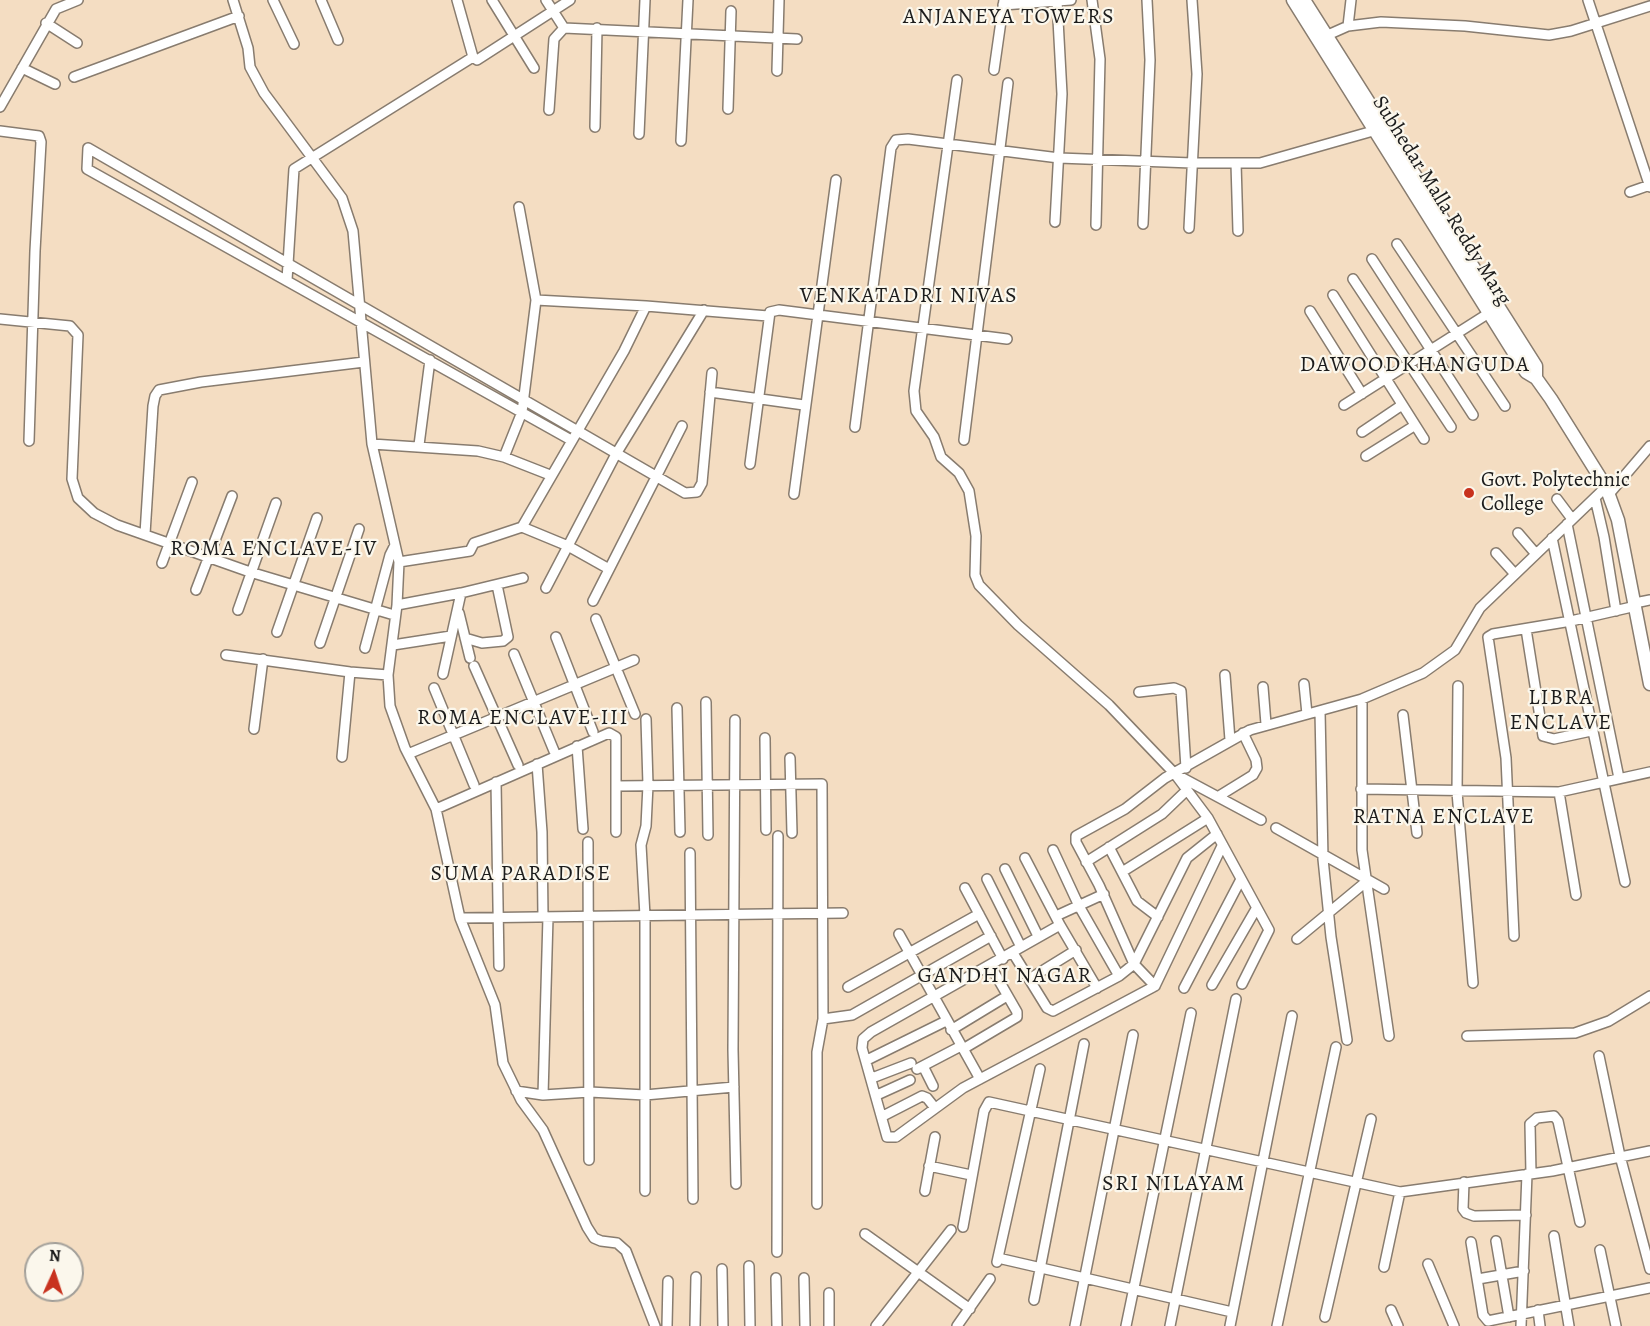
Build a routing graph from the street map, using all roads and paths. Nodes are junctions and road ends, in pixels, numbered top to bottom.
1 (78, 0) edge
2 (233, 0) edge
3 (273, 0) edge
4 (321, 0) edge
5 (457, 0) edge
6 (492, 0) edge
7 (546, 0) edge
8 (570, 0) edge
9 (645, 0) edge
10 (688, 0) edge
11 (779, 0) edge
12 (1071, 0) edge
13 (1092, 0) edge
14 (1147, 0) edge
15 (1192, 0) edge
16 (1293, 0) edge
17 (1304, 0) edge
18 (1351, 0) edge
19 (1588, 0) edge
20 (1057, 1) edge
21 (1003, 2) edge
22 (1648, 6) edge
23 (552, 10) junction
24 (731, 11) dead end
25 (239, 16) junction
26 (1650, 17) edge
27 (46, 23) junction
28 (1596, 23) junction
29 (1348, 26) junction
30 (564, 28) junction
31 (597, 28) junction
32 (644, 31) junction
33 (685, 32) junction
34 (515, 35) junction
35 (731, 36) junction
36 (777, 38) junction
37 (1322, 38) junction
38 (797, 39) dead end
39 (338, 40) dead end
40 (77, 43) dead end
41 (294, 44) dead end
42 (473, 57) junction
43 (22, 68) junction
44 (534, 68) dead end
45 (994, 70) dead end
46 (777, 71) dead end
47 (74, 77) dead end
48 (957, 80) dead end
49 (1008, 82) dead end
50 (55, 84) dead end
51 (0, 107) edge
52 (728, 109) dead end
53 (549, 110) dead end
54 (595, 127) dead end
55 (0, 131) edge
56 (1374, 131) junction
57 (639, 134) dead end
58 (681, 141) dead end
59 (949, 145) junction
60 (999, 150) junction
61 (312, 157) junction
62 (1059, 158) junction
63 (1100, 160) junction
64 (1145, 162) junction
65 (1236, 163) junction
66 (1192, 164) junction
67 (836, 180) dead end
68 (1650, 186) edge
69 (1630, 192) dead end
70 (519, 207) dead end
71 (1054, 222) dead end
72 (1143, 224) dead end
73 (1096, 225) dead end
74 (1189, 228) dead end
75 (1238, 231) dead end
76 (1397, 244) dead end
77 (1372, 260) dead end
78 (288, 262) junction
79 (1353, 279) dead end
80 (287, 280) junction
81 (1333, 295) dead end
82 (536, 300) junction
83 (359, 303) junction
84 (646, 306) junction
85 (704, 310) junction
86 (1310, 311) dead end
87 (1489, 313) junction
88 (816, 315) junction
89 (768, 316) junction
90 (0, 319) edge
91 (868, 320) junction
92 (34, 322) junction
93 (361, 322) junction
94 (925, 327) junction
95 (978, 334) junction
96 (1455, 334) junction
97 (1007, 339) dead end
98 (1431, 350) junction
99 (430, 360) junction
100 (364, 362) junction
101 (1408, 364) junction
102 (712, 373) dead end
103 (1386, 378) junction
104 (1536, 378) junction
105 (710, 392) junction
106 (1362, 394) junction
107 (523, 398) junction
108 (757, 398) junction
109 (804, 405) junction
110 (1344, 405) dead end
111 (1402, 405) junction
112 (1505, 406) dead end
113 (522, 412) junction
114 (1473, 415) dead end
115 (682, 426) dead end
116 (1414, 426) junction
117 (855, 427) dead end
118 (1451, 427) dead end
119 (577, 429) junction
120 (1362, 432) dead end
121 (1424, 439) dead end
122 (571, 440) junction
123 (964, 440) dead end
124 (29, 441) dead end
125 (372, 444) junction
126 (419, 445) junction
127 (1650, 446) edge
128 (616, 453) junction
129 (1366, 456) dead end
130 (504, 457) junction
131 (750, 464) dead end
132 (550, 475) junction
133 (656, 477) junction
134 (192, 482) dead end
135 (1607, 491) junction
136 (794, 494) dead end
137 (231, 496) dead end
138 (1595, 498) junction
139 (1557, 499) dead end
140 (276, 502) dead end
141 (317, 518) dead end
142 (1570, 522) junction
143 (522, 527) junction
144 (359, 528) dead end
145 (1518, 533) dead end
146 (144, 534) junction
147 (1552, 538) junction
148 (170, 543) junction
149 (395, 545) junction
150 (568, 546) junction
151 (1496, 553) dead end
152 (1536, 554) junction
153 (209, 557) junction
154 (399, 562) junction
155 (162, 563) dead end
156 (609, 569) junction
157 (250, 572) junction
158 (1514, 573) junction
159 (524, 578) dead end
160 (293, 585) junction
161 (497, 585) junction
162 (546, 588) dead end
163 (196, 590) dead end
164 (461, 593) junction
165 (334, 598) junction
166 (1650, 600) edge
167 (593, 602) dead end
168 (397, 604) junction
169 (1636, 604) junction
170 (238, 610) dead end
171 (375, 610) junction
172 (458, 610) junction
173 (1616, 611) junction
174 (394, 615) junction
175 (1587, 618) junction
176 (596, 619) dead end
177 (1571, 621) junction
178 (1526, 629) junction
179 (277, 632) dead end
180 (451, 636) junction
181 (556, 637) dead end
182 (465, 638) junction
183 (320, 643) dead end
184 (393, 645) junction
185 (365, 648) dead end
186 (514, 654) dead end
187 (226, 655) dead end
188 (263, 659) junction
189 (634, 660) dead end
190 (614, 668) junction
191 (350, 672) junction
192 (443, 674) dead end
193 (388, 675) junction
194 (1225, 675) dead end
195 (1305, 684) dead end
196 (1650, 684) edge
197 (575, 685) junction
198 (1458, 686) dead end
199 (1263, 687) dead end
200 (434, 688) dead end
201 (1139, 692) dead end
202 (1362, 699) junction
203 (706, 702) dead end
204 (534, 703) junction
205 (677, 708) dead end
206 (1320, 711) junction
207 (634, 714) dead end
208 (1307, 714) junction
209 (1403, 715) dead end
210 (495, 717) junction
211 (646, 719) dead end
212 (735, 720) dead end
213 (1266, 724) junction
214 (254, 729) dead end
215 (1591, 731) junction
216 (593, 732) dead end
217 (1242, 733) junction
218 (452, 735) junction
219 (765, 738) dead end
220 (1230, 740) junction
221 (577, 746) junction
222 (554, 751) dead end
223 (408, 754) junction
224 (342, 757) dead end
225 (790, 758) dead end
226 (537, 764) junction
227 (518, 765) dead end
228 (1186, 768) junction
229 (1650, 771) edge
230 (1175, 774) junction
231 (1619, 778) junction
232 (496, 782) junction
233 (1604, 782) junction
234 (707, 784) junction
235 (735, 784) junction
236 (765, 784) junction
237 (791, 784) junction
238 (474, 785) dead end
239 (648, 785) junction
240 (678, 785) junction
241 (616, 786) junction
242 (1361, 789) junction
243 (1187, 790) junction
244 (1412, 790) junction
245 (1457, 792) junction
246 (1559, 792) junction
247 (1506, 793) junction
248 (1219, 796) junction
249 (436, 809) junction
250 (1208, 818) junction
251 (1261, 820) dead end
252 (1276, 828) dead end
253 (583, 829) dead end
254 (765, 830) dead end
255 (616, 832) dead end
256 (680, 832) dead end
257 (792, 833) dead end
258 (1417, 833) dead end
259 (1217, 834) junction
260 (708, 835) dead end
261 (778, 836) dead end
262 (588, 842) dead end
263 (1222, 846) junction
264 (1109, 848) junction
265 (1053, 850) dead end
266 (690, 853) dead end
267 (1323, 856) junction
268 (1025, 858) dead end
269 (1086, 862) junction
270 (1005, 869) dead end
271 (1122, 872) junction
272 (987, 879) dead end
273 (1240, 881) junction
274 (1367, 881) junction
275 (1625, 882) dead end
276 (965, 888) dead end
277 (1384, 889) dead end
278 (1104, 894) junction
279 (1576, 895) dead end
280 (1079, 906) junction
281 (1257, 909) junction
282 (1328, 910) junction
283 (736, 913) junction
284 (690, 914) junction
285 (777, 914) junction
286 (821, 914) junction
287 (843, 914) dead end
288 (979, 914) junction
289 (499, 916) junction
290 (645, 916) junction
291 (546, 917) junction
292 (588, 917) junction
293 (1158, 917) junction
294 (460, 918) junction
295 (1058, 921) junction
296 (899, 934) dead end
297 (991, 936) junction
298 (1038, 936) junction
299 (1514, 936) dead end
300 (1297, 939) dead end
301 (1022, 947) junction
302 (1076, 950) junction
303 (911, 953) junction
304 (1013, 953) junction
305 (1003, 958) junction
306 (1134, 964) junction
307 (990, 965) junction
308 (500, 966) dead end
309 (921, 975) junction
310 (1119, 976) junction
311 (1029, 979) junction
312 (1473, 983) dead end
313 (1242, 984) dead end
314 (1155, 986) junction
315 (1212, 986) dead end
316 (848, 987) dead end
317 (1097, 988) junction
318 (1184, 988) dead end
319 (1007, 996) junction
320 (1650, 996) edge
321 (933, 997) junction
322 (1236, 999) dead end
323 (1191, 1013) dead end
324 (1292, 1016) dead end
325 (823, 1019) junction
326 (948, 1025) junction
327 (1133, 1035) dead end
328 (1389, 1036) dead end
329 (1467, 1036) dead end
330 (1347, 1040) dead end
331 (1084, 1044) dead end
332 (1336, 1047) dead end
333 (962, 1048) junction
334 (1599, 1056) dead end
335 (867, 1060) junction
336 (917, 1066) junction
337 (1040, 1069) dead end
338 (872, 1078) junction
339 (980, 1079) junction
340 (910, 1080) dead end
341 (933, 1086) dead end
342 (734, 1087) junction
343 (516, 1091) junction
344 (692, 1091) junction
345 (590, 1092) junction
346 (543, 1095) junction
347 (645, 1095) junction
348 (877, 1095) junction
349 (935, 1108) junction
350 (1031, 1110) junction
351 (883, 1116) junction
352 (1068, 1118) junction
353 (1371, 1119) dead end
354 (1114, 1129) junction
355 (935, 1137) dead end
356 (1164, 1140) junction
357 (1208, 1148) junction
358 (1650, 1151) edge
359 (1620, 1156) junction
360 (589, 1160) dead end
361 (1263, 1162) junction
362 (929, 1166) junction
363 (1567, 1167) junction
364 (1309, 1174) junction
365 (1529, 1174) junction
366 (971, 1175) junction
367 (1464, 1182) junction
368 (1356, 1183) junction
369 (736, 1184) dead end
370 (645, 1191) dead end
371 (925, 1191) dead end
372 (1400, 1192) junction
373 (693, 1199) dead end
374 (817, 1204) dead end
375 (1526, 1215) junction
376 (1580, 1222) dead end
377 (963, 1227) dead end
378 (951, 1230) dead end
379 (865, 1234) dead end
380 (1554, 1236) dead end
381 (1496, 1241) dead end
382 (1471, 1242) dead end
383 (1600, 1250) dead end
384 (777, 1252) dead end
385 (1428, 1264) dead end
386 (749, 1266) dead end
387 (1041, 1267) junction
388 (1384, 1267) dead end
389 (722, 1269) dead end
390 (1650, 1269) edge
391 (1524, 1271) junction
392 (918, 1273) junction
393 (1502, 1275) junction
394 (696, 1277) dead end
395 (776, 1278) dead end
396 (804, 1278) dead end
397 (1084, 1278) junction
398 (990, 1279) dead end
399 (1478, 1279) junction
400 (668, 1281) dead end
401 (1650, 1288) edge
402 (1133, 1289) junction
403 (829, 1293) dead end
404 (1610, 1295) junction
405 (1176, 1298) junction
406 (1034, 1300) dead end
407 (1566, 1304) junction
408 (970, 1310) junction
409 (1391, 1310) dead end
410 (1538, 1310) junction
411 (1232, 1312) junction
412 (1522, 1314) junction
413 (1325, 1317) dead end
414 (1509, 1317) junction
415 (1498, 1323) edge
416 (655, 1326) edge
417 (668, 1326) edge
418 (695, 1326) edge
419 (723, 1326) edge
420 (750, 1326) edge
421 (777, 1326) edge
422 (805, 1326) edge
423 (829, 1326) edge
424 (876, 1326) edge
425 (957, 1326) edge
426 (1075, 1326) edge
427 (1126, 1326) edge
428 (1170, 1326) edge
429 (1230, 1326) edge
430 (1277, 1326) edge
431 (1398, 1326) edge
432 (1454, 1326) edge
433 (1521, 1326) edge
434 (1540, 1326) edge
435 (1569, 1326) edge
436 (1616, 1326) edge

1 - 27 street
2 - 25 street
3 - 41 street
4 - 39 street
5 - 42 street
6 - 34 street
7 - 23 street
8 - 23 street
9 - 32 street
10 - 33 street
11 - 36 street
12 - 20 street
13 - 63 street
14 - 64 street
15 - 66 street
16 - 37 main road
17 - 37 main road
18 - 29 street
19 - 28 street
20 - 21 street
20 - 62 street
21 - 45 street
22 - 26 street
22 - 28 street
23 - 30 street
23 - 34 street
24 - 35 street
25 - 47 street
25 - 61 street
27 - 40 street
27 - 43 street
28 - 29 street
28 - 68 street
29 - 37 street
30 - 31 street
30 - 53 street
31 - 32 street
31 - 54 street
32 - 33 street
32 - 57 street
33 - 35 street
33 - 58 street
34 - 42 street
34 - 44 street
35 - 36 street
35 - 52 street
36 - 38 street
36 - 46 street
37 - 56 main road, Subhedar Malla Reddy Marg
37 - 104 main road, Subhedar Malla Reddy Marg
42 - 61 street
43 - 50 street
43 - 51 street
48 - 59 street
49 - 60 street
55 - 92 street
56 - 65 street
56 - 87 main road, Subhedar Malla Reddy Marg
59 - 60 street
59 - 91 street
59 - 94 street
60 - 62 street
60 - 95 street
61 - 78 street
61 - 83 street
62 - 63 street
62 - 71 street
63 - 64 street
63 - 73 street
64 - 66 street
64 - 72 street
65 - 66 street
65 - 75 street
66 - 74 street
67 - 88 street
68 - 69 street
70 - 82 street
76 - 96 street
77 - 98 street
78 - 80 street
78 - 80 street
78 - 83 street
79 - 101 street
80 - 93 street
81 - 103 street
82 - 84 street
82 - 107 street
83 - 93 street
83 - 107 street
84 - 85 street
84 - 119 street
85 - 89 street
85 - 128 street
86 - 106 street
87 - 96 street
87 - 104 main road, Subhedar Malla Reddy Marg
88 - 89 street
88 - 91 street
88 - 109 street
89 - 108 street
90 - 92 street
91 - 94 street
91 - 117 street
92 - 124 street
92 - 146 street
93 - 99 street
93 - 100 street
94 - 95 street
94 - 230 street
95 - 97 street
95 - 123 street
96 - 98 street
96 - 112 street
98 - 101 street
98 - 114 street
99 - 113 street
99 - 126 street
100 - 125 street
100 - 146 street
101 - 103 street
101 - 118 street
102 - 105 street
103 - 106 street
103 - 111 street
104 - 135 main road, Subhedar Malla Reddy Marg
105 - 108 street
105 - 133 street
106 - 110 street
107 - 113 street
107 - 119 street
108 - 109 street
108 - 131 street
109 - 136 street
111 - 116 street
111 - 120 street
113 - 122 street
113 - 130 street
115 - 133 street
116 - 121 street
116 - 129 street
119 - 122 street
119 - 128 street
122 - 132 street
125 - 126 street
125 - 149 street
126 - 130 street
127 - 135 street
128 - 133 street
128 - 150 street
130 - 132 street
132 - 143 street
133 - 156 street
134 - 148 street
135 - 138 street
135 - 169 main road, Subhedar Malla Reddy Marg
137 - 153 street
138 - 142 street
138 - 173 street
139 - 142 street
140 - 157 street
141 - 160 street
142 - 147 street
142 - 175 street
143 - 150 street
143 - 154 street
144 - 165 street
145 - 152 street
146 - 148 street
147 - 152 street
147 - 177 street
148 - 153 street
148 - 155 street
149 - 154 street
149 - 171 street
150 - 156 street
150 - 162 street
151 - 158 street
152 - 158 street
153 - 157 street
153 - 163 street
154 - 168 street
156 - 167 street
157 - 160 street
157 - 170 street
158 - 202 street
159 - 161 street
160 - 165 street
160 - 179 street
161 - 164 street
161 - 182 street
164 - 168 street
164 - 172 street
165 - 171 street
165 - 183 street
166 - 169 street
168 - 174 street
169 - 173 street
169 - 196 main road, Subhedar Malla Reddy Marg
171 - 174 street
171 - 185 street
172 - 180 street
172 - 182 street
173 - 175 street
174 - 184 street
175 - 177 street
175 - 231 street
176 - 190 street
177 - 178 street
177 - 215 street
178 - 215 street
178 - 247 street
180 - 184 street
180 - 192 street
181 - 197 street
182 - 210 street
184 - 193 street
186 - 204 street
187 - 188 street
188 - 191 street
188 - 214 street
189 - 190 street
190 - 197 street
190 - 207 street
191 - 193 street
191 - 224 street
193 - 223 street
194 - 220 street
195 - 208 street
197 - 204 street
197 - 216 street
198 - 245 street
199 - 213 street
200 - 218 street
201 - 228 street
202 - 206 street
202 - 242 street
203 - 234 street
204 - 210 street
204 - 222 street
205 - 240 street
206 - 208 street
206 - 267 street
208 - 213 street
209 - 244 street
210 - 218 street
210 - 227 street
211 - 239 street
212 - 235 street
213 - 217 street
215 - 233 street
217 - 220 street
217 - 248 street
218 - 223 street
218 - 238 street
219 - 236 street
220 - 228 street
221 - 226 street
221 - 241 street
221 - 253 street
223 - 249 street
225 - 237 street
226 - 232 street
226 - 291 street
228 - 230 street
229 - 231 street
230 - 243 street
230 - 248 street
230 - 269 street
231 - 233 street
232 - 249 street
232 - 289 street
233 - 246 street
233 - 275 street
234 - 235 street
234 - 240 street
234 - 260 street
235 - 236 street
235 - 283 street
236 - 237 street
236 - 254 street
237 - 257 street
237 - 286 street
239 - 240 street
239 - 241 street
239 - 290 street
240 - 256 street
241 - 255 street
242 - 244 street
242 - 274 street
243 - 250 street
243 - 264 street
244 - 245 street
244 - 258 street
245 - 247 street
245 - 312 street
246 - 247 street
246 - 279 street
247 - 299 street
248 - 251 street
249 - 294 street
250 - 259 street
250 - 271 street
252 - 267 street
259 - 263 street
259 - 293 street
261 - 285 street
262 - 292 street
263 - 273 street
263 - 314 street
264 - 269 street
264 - 271 street
265 - 280 street
266 - 284 street
267 - 274 street
267 - 282 street
268 - 295 street
269 - 278 street
270 - 298 street
271 - 293 street
272 - 301 street
273 - 281 street
273 - 318 street
274 - 277 street
274 - 282 street
274 - 328 street
276 - 288 street
278 - 280 street
278 - 306 street
280 - 295 street
280 - 310 street
281 - 313 street
281 - 315 street
282 - 300 street
282 - 330 street
283 - 284 street
283 - 285 street
283 - 342 street
284 - 290 street
284 - 344 street
285 - 286 street
285 - 384 street
286 - 287 street
286 - 325 street
288 - 297 street
288 - 303 street
289 - 291 street
289 - 294 street
289 - 308 street
290 - 292 street
290 - 347 street
291 - 292 street
291 - 346 street
292 - 345 street
293 - 306 street
294 - 343 street
295 - 298 street
295 - 302 street
296 - 303 street
297 - 305 street
297 - 309 street
298 - 301 street
301 - 304 street
302 - 311 street
302 - 317 street
303 - 309 street
303 - 316 street
304 - 305 street
304 - 311 street
305 - 307 street
306 - 310 street
306 - 314 street
307 - 319 street
307 - 321 street
309 - 321 street
309 - 325 street
310 - 317 street
311 - 317 street
314 - 339 street
319 - 326 street
319 - 333 street
320 - 329 street
321 - 326 street
321 - 335 street
322 - 357 street
323 - 356 street
324 - 361 street
325 - 374 street
326 - 333 street
326 - 335 street
327 - 354 street
331 - 352 street
332 - 364 street
333 - 336 street
333 - 339 street
334 - 359 street
335 - 338 street
336 - 338 street
336 - 341 street
337 - 350 street
338 - 348 street
339 - 349 street
340 - 348 street
342 - 344 street
342 - 369 street
343 - 346 street
343 - 416 street
344 - 347 street
344 - 373 street
345 - 346 street
345 - 347 street
345 - 360 street
347 - 370 street
348 - 351 street
349 - 351 street
349 - 351 street
350 - 352 street
350 - 366 street
350 - 387 street
352 - 354 street
352 - 387 street
353 - 368 street
354 - 356 street
354 - 397 street
355 - 362 street
356 - 357 street
356 - 402 street
357 - 361 street
357 - 405 street
358 - 359 street
359 - 363 street
359 - 390 street
361 - 364 street
361 - 411 street
362 - 366 street
362 - 371 street
363 - 365 street
363 - 365 street
363 - 376 street
364 - 368 street
364 - 430 street
365 - 367 street
365 - 375 street
366 - 377 street
367 - 372 street
367 - 375 street
368 - 372 street
368 - 413 street
372 - 388 street
375 - 391 street
378 - 392 street
379 - 392 street
380 - 407 street
381 - 393 street
382 - 399 street
383 - 404 street
385 - 432 street
386 - 420 street
387 - 397 street
387 - 406 street
389 - 419 street
391 - 393 street
391 - 412 street
392 - 408 street
392 - 424 street
393 - 399 street
393 - 414 street
394 - 418 street
395 - 421 street
396 - 422 street
397 - 402 street
397 - 426 street
398 - 408 street
399 - 415 street
400 - 417 street
401 - 404 street
402 - 405 street
402 - 427 street
403 - 423 street
404 - 407 street
404 - 436 street
405 - 411 street
405 - 428 street
407 - 410 street
407 - 435 street
408 - 425 street
409 - 431 street
410 - 412 street
410 - 434 street
411 - 429 street
412 - 414 street
412 - 433 street
414 - 415 street

